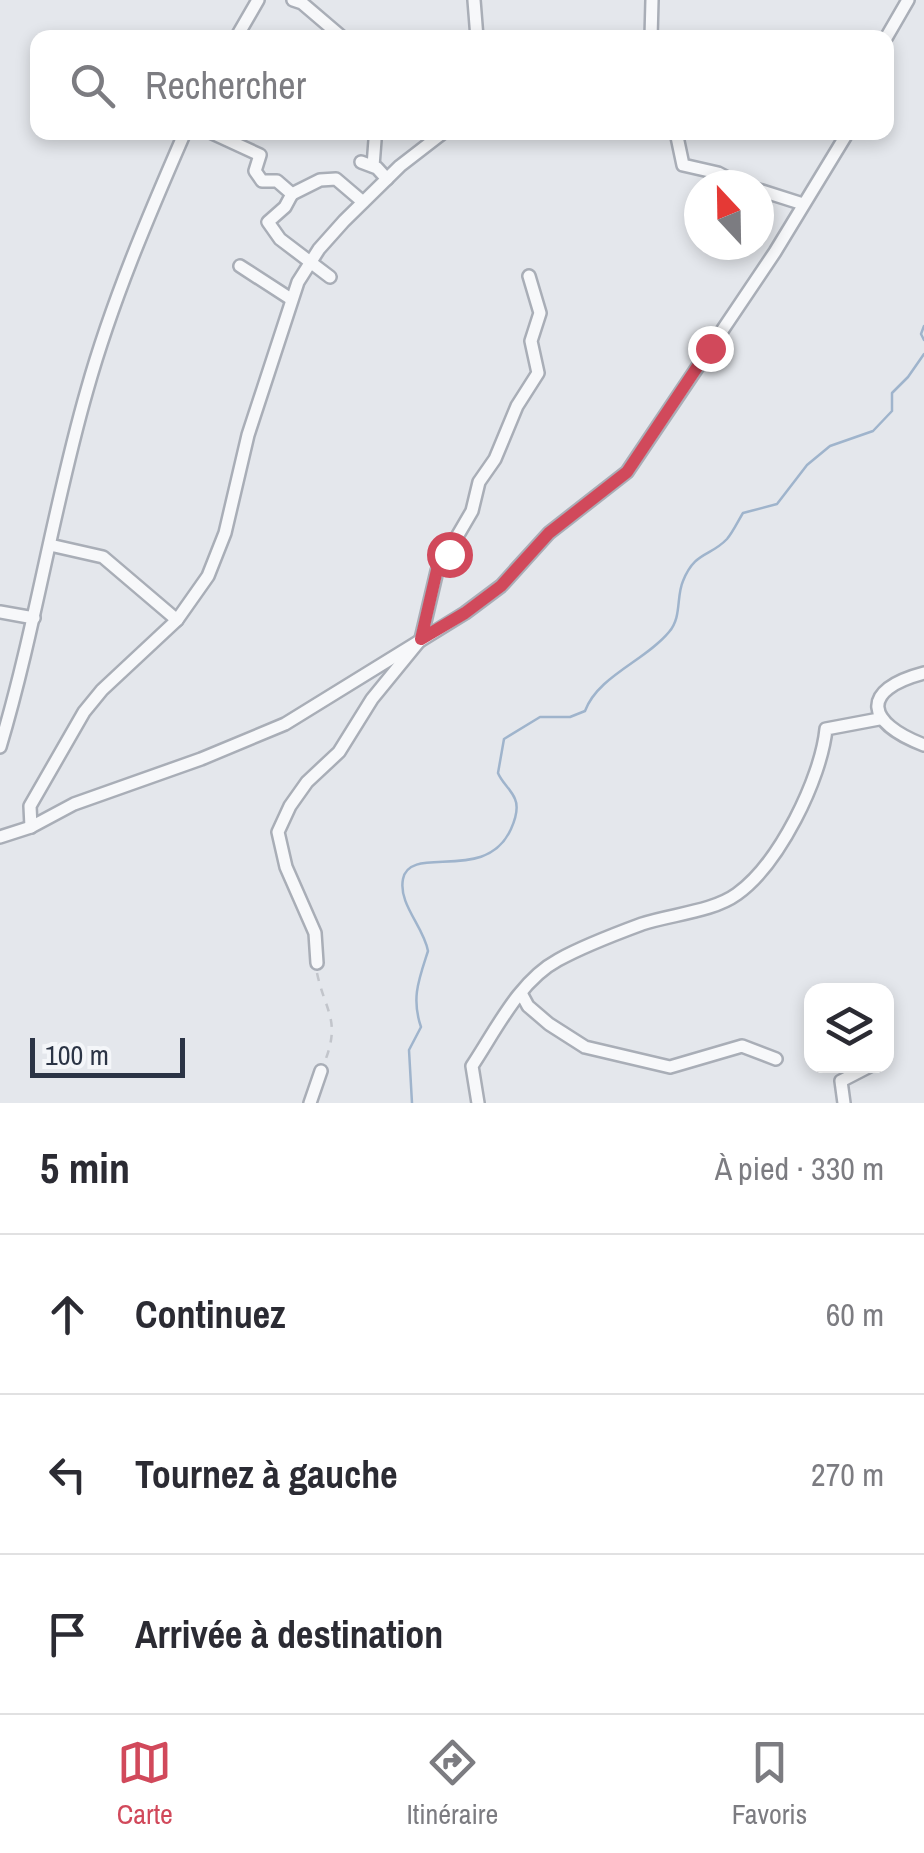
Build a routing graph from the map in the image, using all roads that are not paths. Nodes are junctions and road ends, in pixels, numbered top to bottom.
1 (258, 0) edge
2 (293, 0) edge
3 (474, 0) edge
4 (652, 0) edge
5 (908, 0) edge
6 (241, 30) edge
7 (334, 30) edge
8 (476, 30) edge
9 (651, 30) edge
10 (891, 30) edge
11 (181, 140) edge
12 (227, 140) edge
13 (375, 140) dead end
14 (434, 140) edge
15 (678, 140) edge
16 (843, 140) edge
17 (705, 170) edge
18 (387, 179) junction
19 (292, 194) junction
20 (774, 195) edge
21 (363, 202) junction
22 (803, 204) junction
23 (310, 264) junction
24 (240, 266) dead end
25 (529, 276) dead end
26 (330, 277) dead end
27 (292, 299) junction
28 (50, 545) junction
29 (0, 612) edge
30 (34, 618) junction
31 (177, 620) junction
32 (421, 639) junction
33 (924, 673) edge
34 (880, 718) junction
35 (924, 745) edge
36 (0, 748) edge
37 (31, 827) junction
38 (0, 837) edge
39 (317, 964) road end
40 (521, 993) junction
41 (776, 1060) dead end
42 (321, 1071) road end
43 (856, 1073) edge
44 (310, 1103) edge
45 (478, 1103) edge
46 (844, 1103) edge

1 - 6 street
2 - 7 street
3 - 8 street
4 - 9 street
5 - 10 street
11 - 28 street
12 - 19 street
13 - 18 street
14 - 18 street
15 - 17 street
16 - 22 street
18 - 21 street
19 - 21 street
19 - 23 street
20 - 22 street
21 - 23 street
22 - 32 street
23 - 26 street
23 - 27 street
24 - 27 street
25 - 32 street
27 - 31 street
28 - 30 street
28 - 31 street
29 - 30 street
30 - 36 street
31 - 37 street
32 - 37 street
32 - 39 street
33 - 34 street
34 - 35 street
34 - 40 street
37 - 38 street
40 - 41 street
40 - 45 street
42 - 44 street
43 - 46 street

